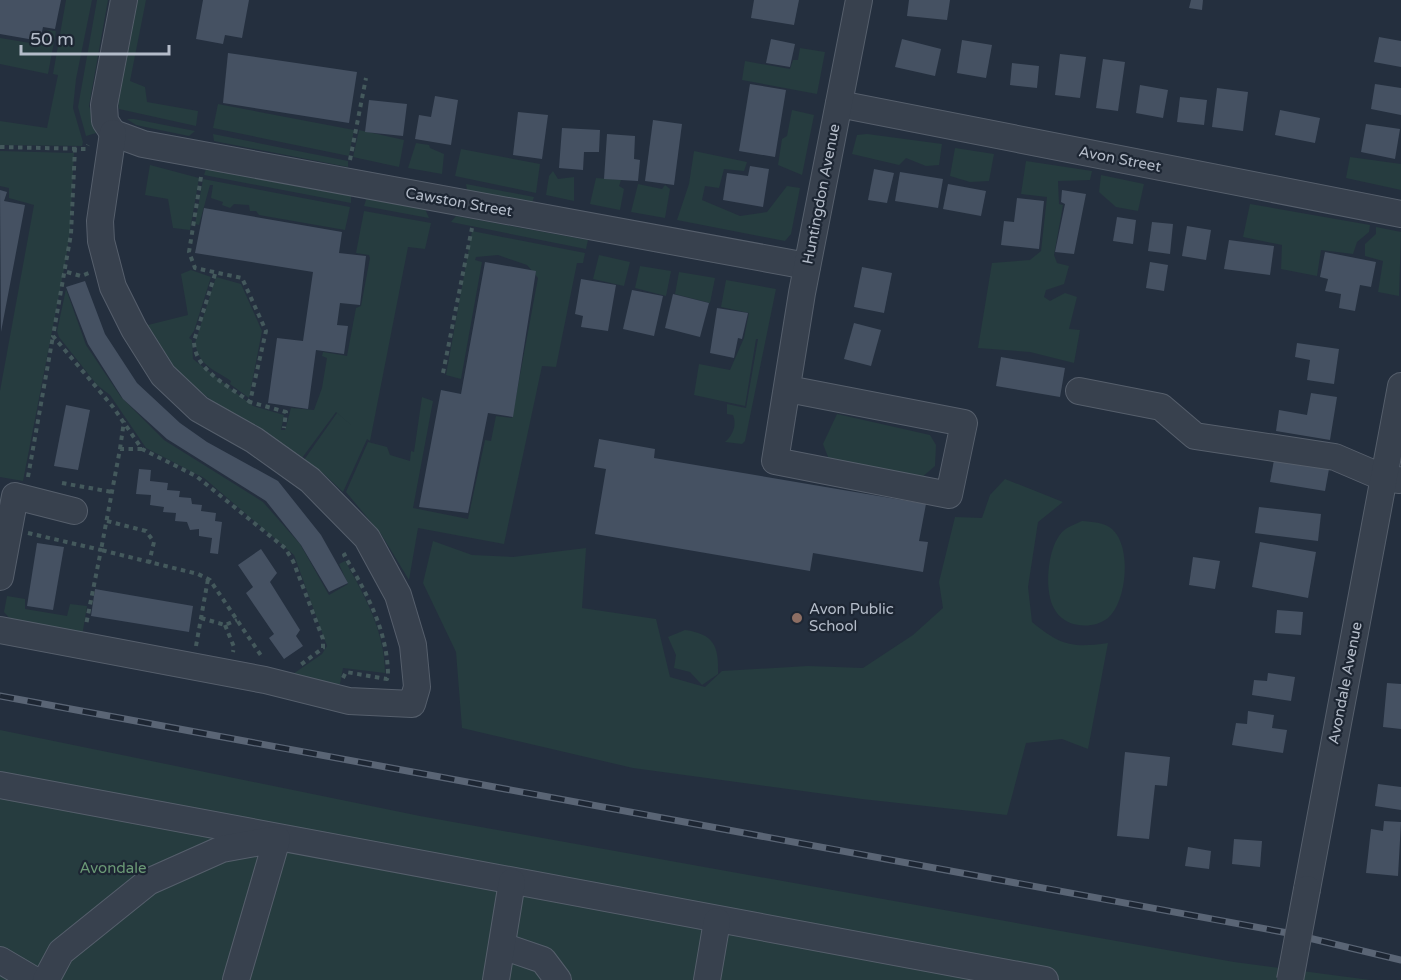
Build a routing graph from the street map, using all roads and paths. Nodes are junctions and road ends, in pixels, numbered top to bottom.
1 (124, 0) edge
2 (859, 0) edge
3 (366, 78) dead end
4 (839, 104) junction
5 (113, 133) junction
6 (0, 147) edge
7 (75, 148) junction
8 (350, 160) dead end
9 (202, 176) dead end
10 (1401, 214) edge
11 (472, 228) dead end
12 (807, 266) junction
13 (67, 272) junction
14 (95, 272) dead end
15 (215, 274) junction
16 (53, 336) junction
17 (443, 373) dead end
18 (1401, 386) edge
19 (788, 389) junction
20 (1079, 391) dead end
21 (250, 402) junction
22 (124, 421) junction
23 (284, 428) dead end
24 (120, 449) junction
25 (142, 449) junction
26 (38, 479) dead end
27 (1392, 479) edge
28 (60, 482) dead end
29 (112, 492) junction
30 (7, 494) edge
31 (74, 511) dead end
32 (107, 521) junction
33 (26, 533) dead end
34 (358, 547) dead end
35 (101, 550) junction
36 (149, 563) junction
37 (0, 578) edge
38 (208, 579) junction
39 (201, 618) junction
40 (237, 620) junction
41 (225, 625) junction
42 (0, 630) edge
43 (85, 634) dead end
44 (194, 656) dead end
45 (232, 662) dead end
46 (266, 663) dead end
47 (293, 670) dead end
48 (342, 682) dead end
49 (0, 785) edge
50 (277, 839) junction
51 (512, 882) junction
52 (717, 921) junction
53 (502, 946) junction
54 (0, 960) edge
55 (34, 980) edge
56 (46, 980) edge
57 (236, 980) edge
58 (496, 980) edge
59 (558, 980) edge
60 (707, 980) edge
61 (1045, 980) edge
62 (1290, 980) edge

1 - 5 street
2 - 4 street, Huntingdon Avenue
3 - 8 path
4 - 10 street, Avon Street
4 - 12 street, Huntingdon Avenue
5 - 7 path
5 - 12 street, Cawston Street
5 - 42 street
6 - 7 path
7 - 13 path
9 - 15 path
11 - 17 path
12 - 19 street, Huntingdon Avenue
13 - 14 path
13 - 16 path
15 - 21 path
15 - 21 path
16 - 22 path
16 - 26 path
18 - 27 street, Avondale Avenue
19 - 19 street, Huntingdon Avenue
20 - 27 street
21 - 23 path
22 - 24 path
22 - 25 path
24 - 25 path
24 - 29 path
25 - 47 path
27 - 62 street, Avondale Avenue, bridge
28 - 29 path
29 - 32 path
30 - 31 street
30 - 37 street
32 - 35 path
32 - 36 path
33 - 35 path
34 - 48 path
35 - 36 path
35 - 43 path
36 - 38 path
38 - 39 path
38 - 40 path
39 - 41 path
39 - 44 path
40 - 41 path
40 - 46 path
41 - 45 path
49 - 50 street
50 - 51 street
50 - 56 street
50 - 57 street
51 - 52 street
51 - 53 street
52 - 60 street
52 - 61 street
53 - 58 street
53 - 59 street
54 - 55 street

